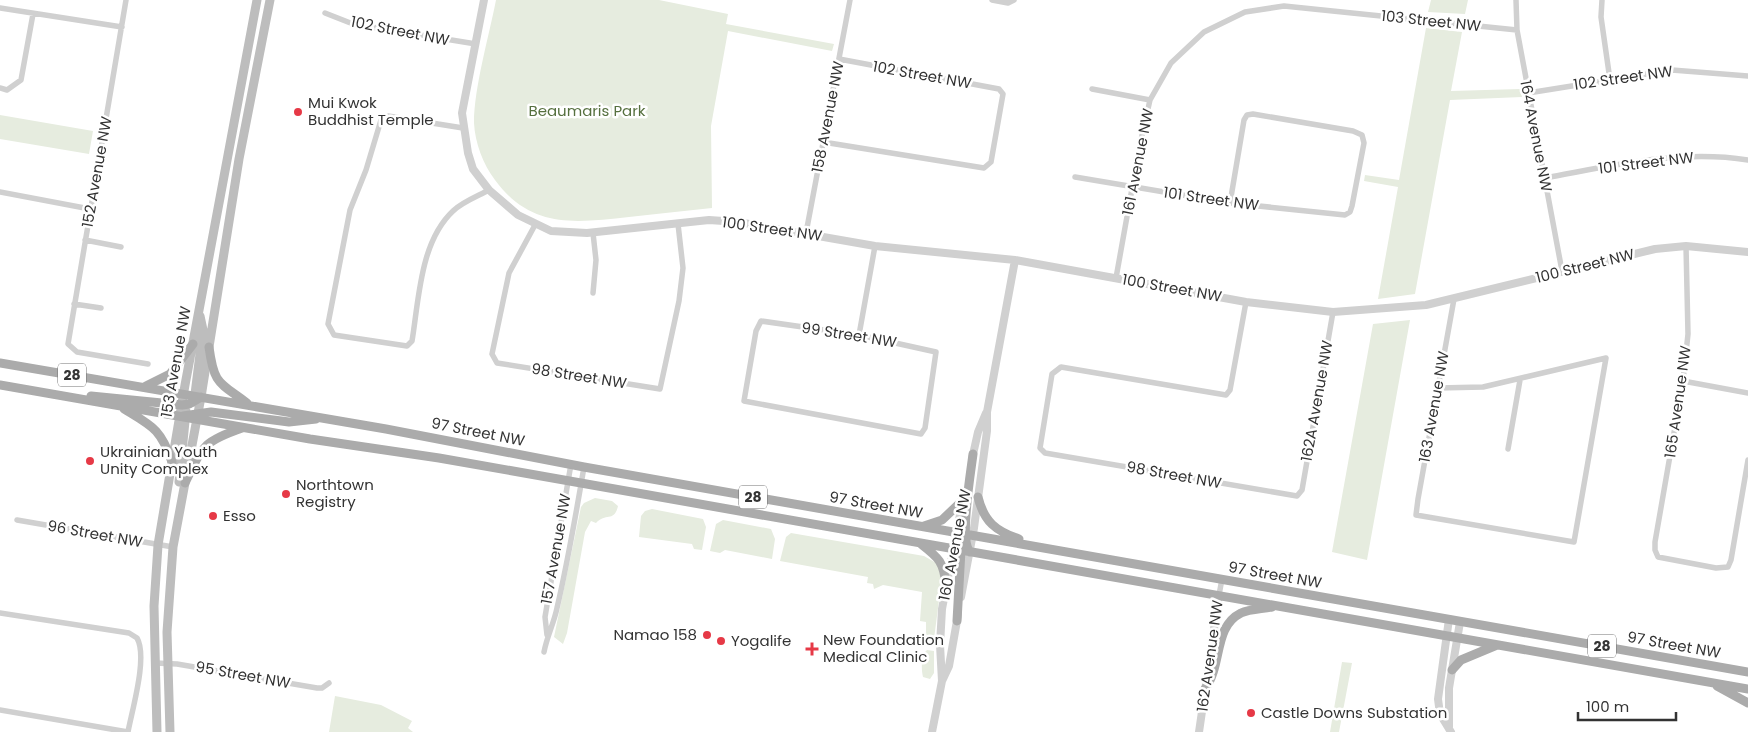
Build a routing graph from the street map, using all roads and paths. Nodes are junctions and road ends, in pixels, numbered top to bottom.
1 (126, 0) edge
2 (257, 0) edge
3 (270, 0) edge
4 (484, 0) edge
5 (850, 0) edge
6 (992, 0) edge
7 (1014, 0) edge
8 (1516, 0) edge
9 (1602, 0) edge
10 (0, 8) edge
11 (325, 13) dead end
12 (33, 14) junction
13 (122, 28) junction
14 (1517, 30) junction
15 (476, 44) junction
16 (1179, 53) joint
17 (839, 59) junction
18 (1748, 76) edge
19 (1610, 80) junction
20 (0, 88) edge
21 (1092, 89) dead end
22 (1528, 93) junction
23 (1150, 100) junction
24 (463, 128) junction
25 (823, 142) junction
26 (1748, 160) edge
27 (1075, 177) dead end
28 (1544, 178) junction
29 (1132, 187) junction
30 (489, 190) junction
31 (0, 192) edge
32 (1230, 203) junction
33 (90, 209) junction
34 (678, 224) junction
35 (535, 225) junction
36 (594, 233) junction
37 (806, 233) junction
38 (85, 240) junction
39 (874, 246) junction
40 (1686, 246) junction
41 (122, 247) dead end
42 (1748, 252) edge
43 (1015, 260) junction
44 (1562, 272) junction
45 (1116, 278) junction
46 (593, 293) dead end
47 (1454, 299) junction
48 (1246, 302) junction
49 (74, 304) junction
50 (101, 308) dead end
51 (199, 309) junction
52 (1333, 312) junction
53 (859, 335) junction
54 (193, 344) junction
55 (209, 347) junction
56 (0, 363) edge
57 (148, 364) dead end
58 (1520, 380) junction
59 (1683, 381) junction
60 (0, 385) edge
61 (145, 386) junction
62 (1438, 388) junction
63 (184, 393) junction
64 (1748, 393) edge
65 (59, 395) junction
66 (249, 404) junction
67 (119, 406) junction
68 (191, 409) junction
69 (987, 412) junction
70 (324, 418) junction
71 (243, 428) junction
72 (1508, 449) dead end
73 (973, 454) junction
74 (1748, 460) edge
75 (172, 462) junction
76 (571, 464) junction
77 (584, 467) junction
78 (568, 481) junction
79 (185, 483) junction
80 (581, 484) junction
81 (1302, 490) joint
82 (978, 497) junction
83 (182, 500) junction
84 (962, 501) junction
85 (17, 520) dead end
86 (921, 526) junction
87 (965, 534) junction
88 (918, 543) junction
89 (158, 545) junction
90 (173, 547) junction
91 (1043, 548) junction
92 (961, 550) junction
93 (1222, 579) junction
94 (946, 586) junction
95 (1219, 595) junction
96 (1277, 606) junction
97 (0, 613) edge
98 (1448, 619) junction
99 (957, 621) joint
100 (1460, 622) junction
101 (547, 634) junction
102 (1446, 635) junction
103 (1457, 637) junction
104 (1497, 644) junction
105 (544, 652) dead end
106 (168, 663) junction
107 (155, 664) junction
108 (1452, 670) junction
109 (1747, 671) edge
110 (942, 681) junction
111 (1708, 682) junction
112 (329, 683) dead end
113 (1205, 689) junction
114 (1748, 689) edge
115 (1748, 703) edge
116 (0, 710) edge
117 (1450, 730) edge
118 (128, 732) edge
119 (157, 732) edge
120 (170, 732) edge
121 (932, 732) edge
122 (1199, 732) edge

1 - 13 street, 152 Avenue NW
2 - 51 main road, 153 Avenue NW
3 - 55 main road, 153 Avenue NW
4 - 15 street, 100 Street NW
5 - 17 street, 158 Avenue NW
6 - 7 street
8 - 14 street, 164 Avenue NW
9 - 19 street
10 - 12 street
11 - 15 street, 102 Street NW
12 - 13 street
12 - 20 street
13 - 33 street, 152 Avenue NW
14 - 16 street, 103 Street NW
14 - 22 street, 164 Avenue NW
15 - 24 street, 100 Street NW
16 - 23 street, 161 Avenue NW
17 - 25 street, 158 Avenue NW
17 - 25 street, 102 Street NW
18 - 19 street, 102 Street NW
19 - 22 street, 102 Street NW
21 - 23 street
22 - 28 street, 164 Avenue NW
23 - 29 street, 161 Avenue NW
24 - 30 street, 100 Street NW
24 - 30 street
25 - 37 street, 158 Avenue NW
26 - 28 street, 101 Street NW
27 - 29 street, 101 Street NW
28 - 44 street, 164 Avenue NW
29 - 32 street, 101 Street NW
29 - 45 street, 161 Avenue NW
30 - 35 street, 100 Street NW
31 - 33 street
32 - 32 street, 101 Street NW
33 - 38 street, 152 Avenue NW
34 - 35 street, 98 Street NW
34 - 36 street, 100 Street NW
34 - 37 street, 100 Street NW
35 - 36 street, 100 Street NW
36 - 46 street
37 - 39 street, 100 Street NW
38 - 41 street
38 - 49 street, 152 Avenue NW
39 - 43 street, 100 Street NW
39 - 53 street
40 - 42 street, 100 Street NW
40 - 44 street, 100 Street NW
40 - 59 street, 165 Avenue NW
43 - 45 street, 100 Street NW
43 - 69 street, 160 Avenue NW
44 - 47 street, 100 Street NW
45 - 48 street, 100 Street NW
47 - 52 street, 100 Street NW
47 - 62 street, 163 Avenue NW
48 - 52 street, 100 Street NW
48 - 81 street, 98 Street NW
49 - 50 street
49 - 57 street, 152 Avenue NW
51 - 54 main road, 153 Avenue NW
51 - 68 main road
52 - 81 street, 162A Avenue NW
53 - 53 street, 99 Street NW
54 - 61 main road
54 - 63 main road, 153 Avenue NW
55 - 66 main road
55 - 68 main road, 153 Avenue NW
56 - 61 main road, 97 Street NW / 28
58 - 62 street
58 - 62 street, 163 Avenue NW
58 - 72 street
59 - 64 street
59 - 74 street, 165 Avenue NW
60 - 65 main road, 97 Street NW
61 - 63 main road, 97 Street NW
63 - 68 main road, 97 Street NW
65 - 67 main road, 97 Street NW
65 - 68 main road
66 - 68 main road, 97 Street NW
66 - 70 main road, 97 Street NW
67 - 68 main road, 97 Street NW
67 - 75 main road
68 - 70 main road
68 - 71 main road, 97 Street NW
68 - 75 main road, 153 Avenue NW
68 - 79 main road, 153 Avenue NW
68 - 83 main road
69 - 73 street, 160 Avenue NW
69 - 82 street, 160 Avenue NW
70 - 76 main road, 97 Street NW
71 - 78 main road, 97 Street NW
71 - 79 main road
73 - 84 street, 160 Avenue NW
73 - 87 main road
75 - 89 main road, 153 Avenue NW
76 - 77 main road, 97 Street NW
76 - 78 street, 157 Avenue NW
77 - 80 street, 157 Avenue NW
77 - 86 main road, 97 Street NW / 28
78 - 80 main road, 97 Street NW
78 - 101 street, 157 Avenue NW
79 - 83 main road, 153 Avenue NW
80 - 88 main road, 97 Street NW
80 - 101 street, 157 Avenue NW
82 - 87 street, 160 Avenue NW
82 - 91 main road
83 - 90 main road, 153 Avenue NW
84 - 86 main road
84 - 87 street, 160 Avenue NW
85 - 89 street, 96 Street NW
86 - 87 main road, 97 Street NW
87 - 91 main road, 97 Street NW
87 - 92 street, 160 Avenue NW
87 - 92 main road
88 - 92 main road, 97 Street NW
88 - 94 main road
89 - 90 street, 96 Street NW
89 - 107 main road, 153 Avenue NW
90 - 106 main road, 153 Avenue NW
91 - 93 main road, 97 Street NW
92 - 94 street, 160 Avenue NW
92 - 95 main road, 97 Street NW
92 - 99 main road
93 - 95 street, 162 Avenue NW
93 - 98 main road, 97 Street NW
94 - 110 street, 160 Avenue NW
95 - 96 main road, 97 Street NW
95 - 113 street, 162 Avenue NW
96 - 102 main road, 97 Street NW
96 - 113 main road
97 - 118 street
98 - 100 main road, 97 Street NW
98 - 102 street
99 - 110 street, 160 Avenue NW
100 - 103 street
100 - 109 main road, 97 Street NW / 28
101 - 105 street, 157 Avenue NW
102 - 103 main road, 97 Street NW
102 - 117 street
103 - 104 main road, 97 Street NW
103 - 108 street
104 - 108 main road
104 - 111 main road, 97 Street NW
106 - 107 street, 95 Street NW
106 - 112 street, 95 Street NW
106 - 120 main road, 153 Avenue NW
107 - 119 main road, 153 Avenue NW
108 - 117 street
110 - 121 street, 160 Avenue NW
111 - 114 main road, 97 Street NW
111 - 115 main road
113 - 122 street, 162 Avenue NW
116 - 118 street

